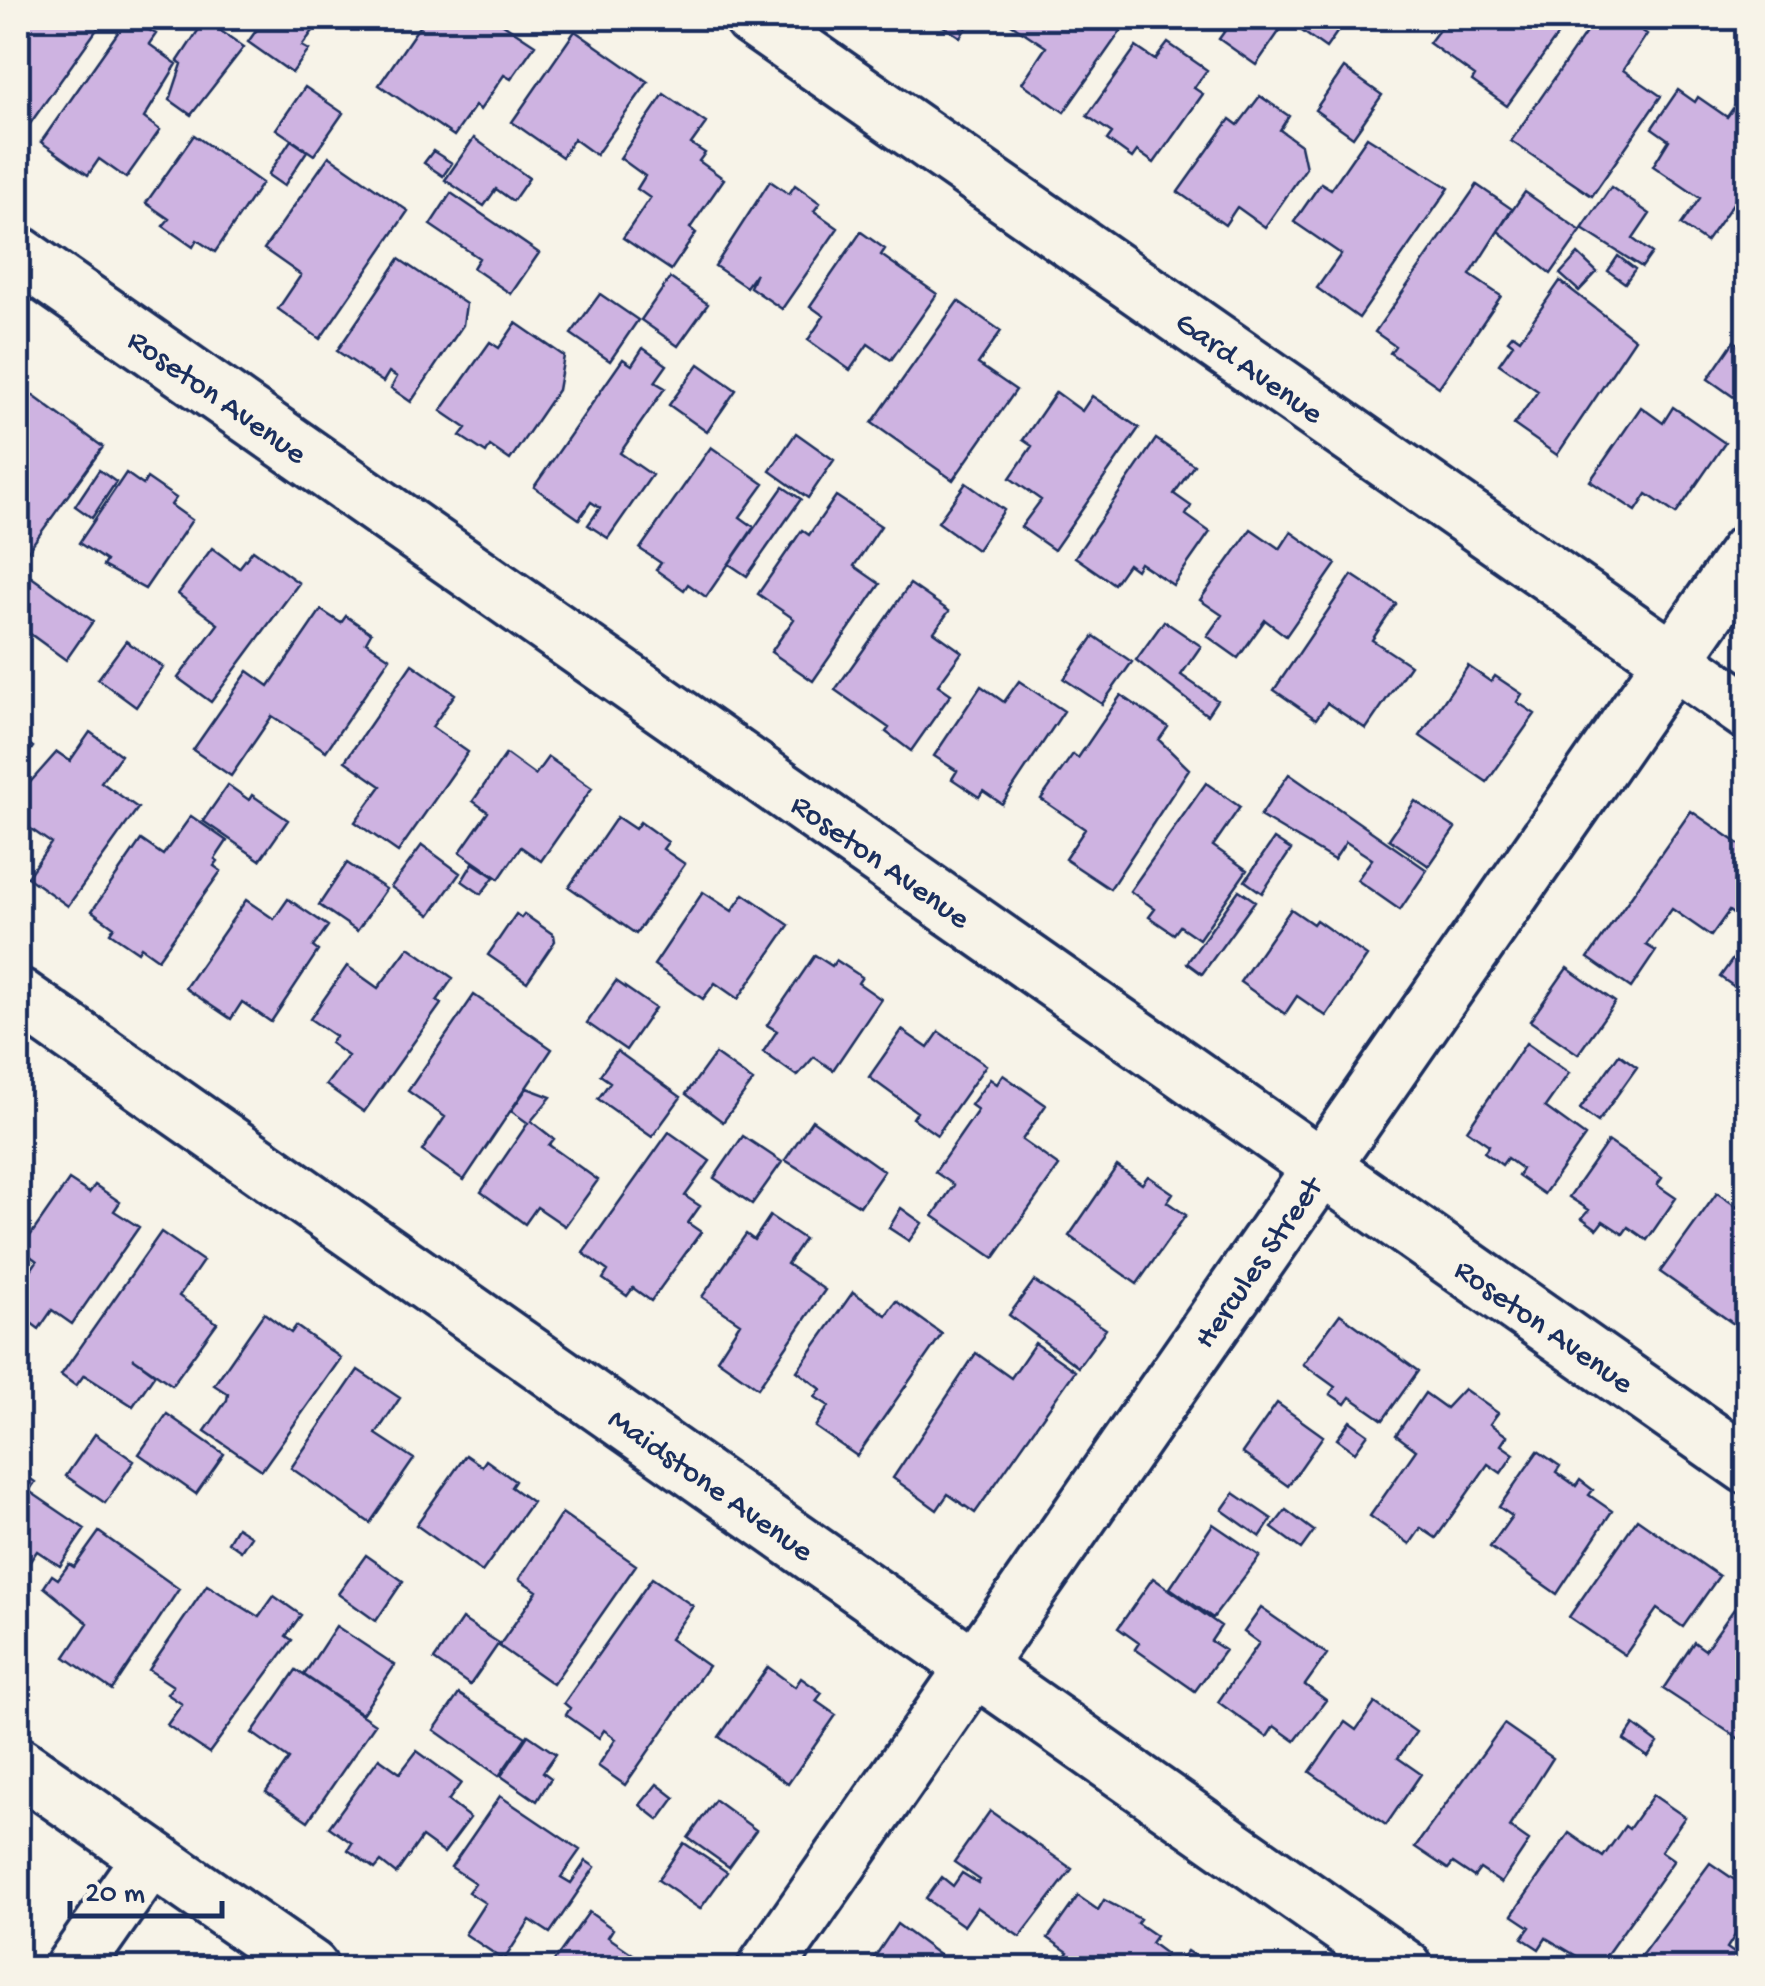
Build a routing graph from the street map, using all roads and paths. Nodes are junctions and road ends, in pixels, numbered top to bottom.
1 (752, 18) edge
2 (18, 254) edge
3 (1748, 552) edge
4 (1671, 659) junction
5 (1748, 712) edge
6 (18, 996) edge
7 (1320, 1168) junction
8 (1748, 1466) edge
9 (972, 1667) junction
10 (18, 1765) edge
11 (150, 1858) junction
12 (73, 1968) edge
13 (310, 1968) edge
14 (766, 1968) edge
15 (1404, 1968) edge

1 - 4 street, Gard Avenue
2 - 7 street, Roseton Avenue
3 - 4 street, Hercules Street
4 - 5 street, Gard Avenue
4 - 7 street, Hercules Street
6 - 9 street, Maidstone Avenue
7 - 8 street, Roseton Avenue
7 - 9 street, Hercules Street
9 - 14 street, Hercules Street
9 - 15 street, Maidstone Avenue
10 - 11 street
11 - 12 street
11 - 13 street

